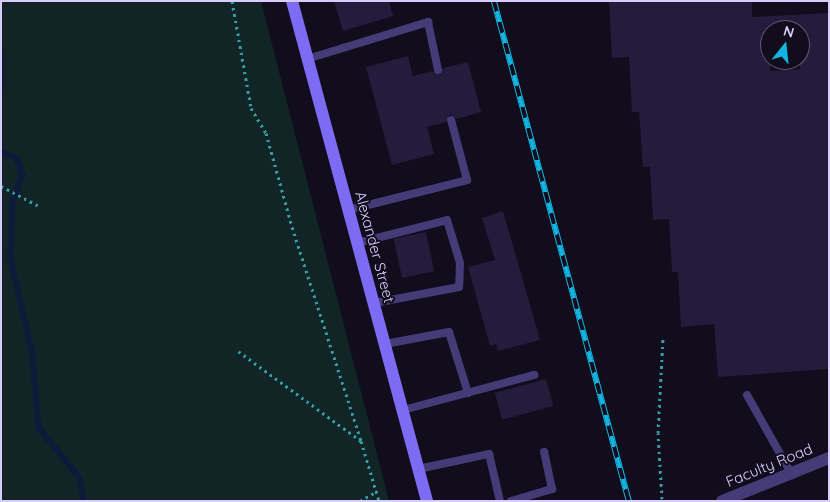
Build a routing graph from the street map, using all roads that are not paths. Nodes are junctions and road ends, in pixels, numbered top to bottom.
1 (292, 1) edge
2 (307, 59) junction
3 (438, 70) dead end
4 (451, 120) dead end
5 (348, 210) junction
6 (357, 244) junction
7 (374, 303) junction
8 (385, 344) junction
9 (534, 375) dead end
10 (468, 393) junction
11 (747, 395) dead end
12 (403, 410) junction
13 (544, 452) dead end
14 (829, 458) edge
15 (418, 469) junction
16 (792, 475) junction
17 (427, 501) edge
18 (500, 501) edge
19 (511, 501) edge
20 (722, 501) edge

1 - 2 main road, Alexander Street
2 - 3 lane
2 - 5 main road, Alexander Street
4 - 5 lane
5 - 6 main road, Alexander Street
6 - 7 main road, Alexander Street
6 - 7 lane
7 - 8 main road, Alexander Street
8 - 10 lane
8 - 12 main road, Alexander Street
9 - 10 lane
10 - 12 lane
11 - 16 lane
12 - 15 main road, Alexander Street
13 - 19 lane
14 - 16 street, Faculty Road
15 - 17 main road, Alexander Street
15 - 18 lane
16 - 20 street, Faculty Road

